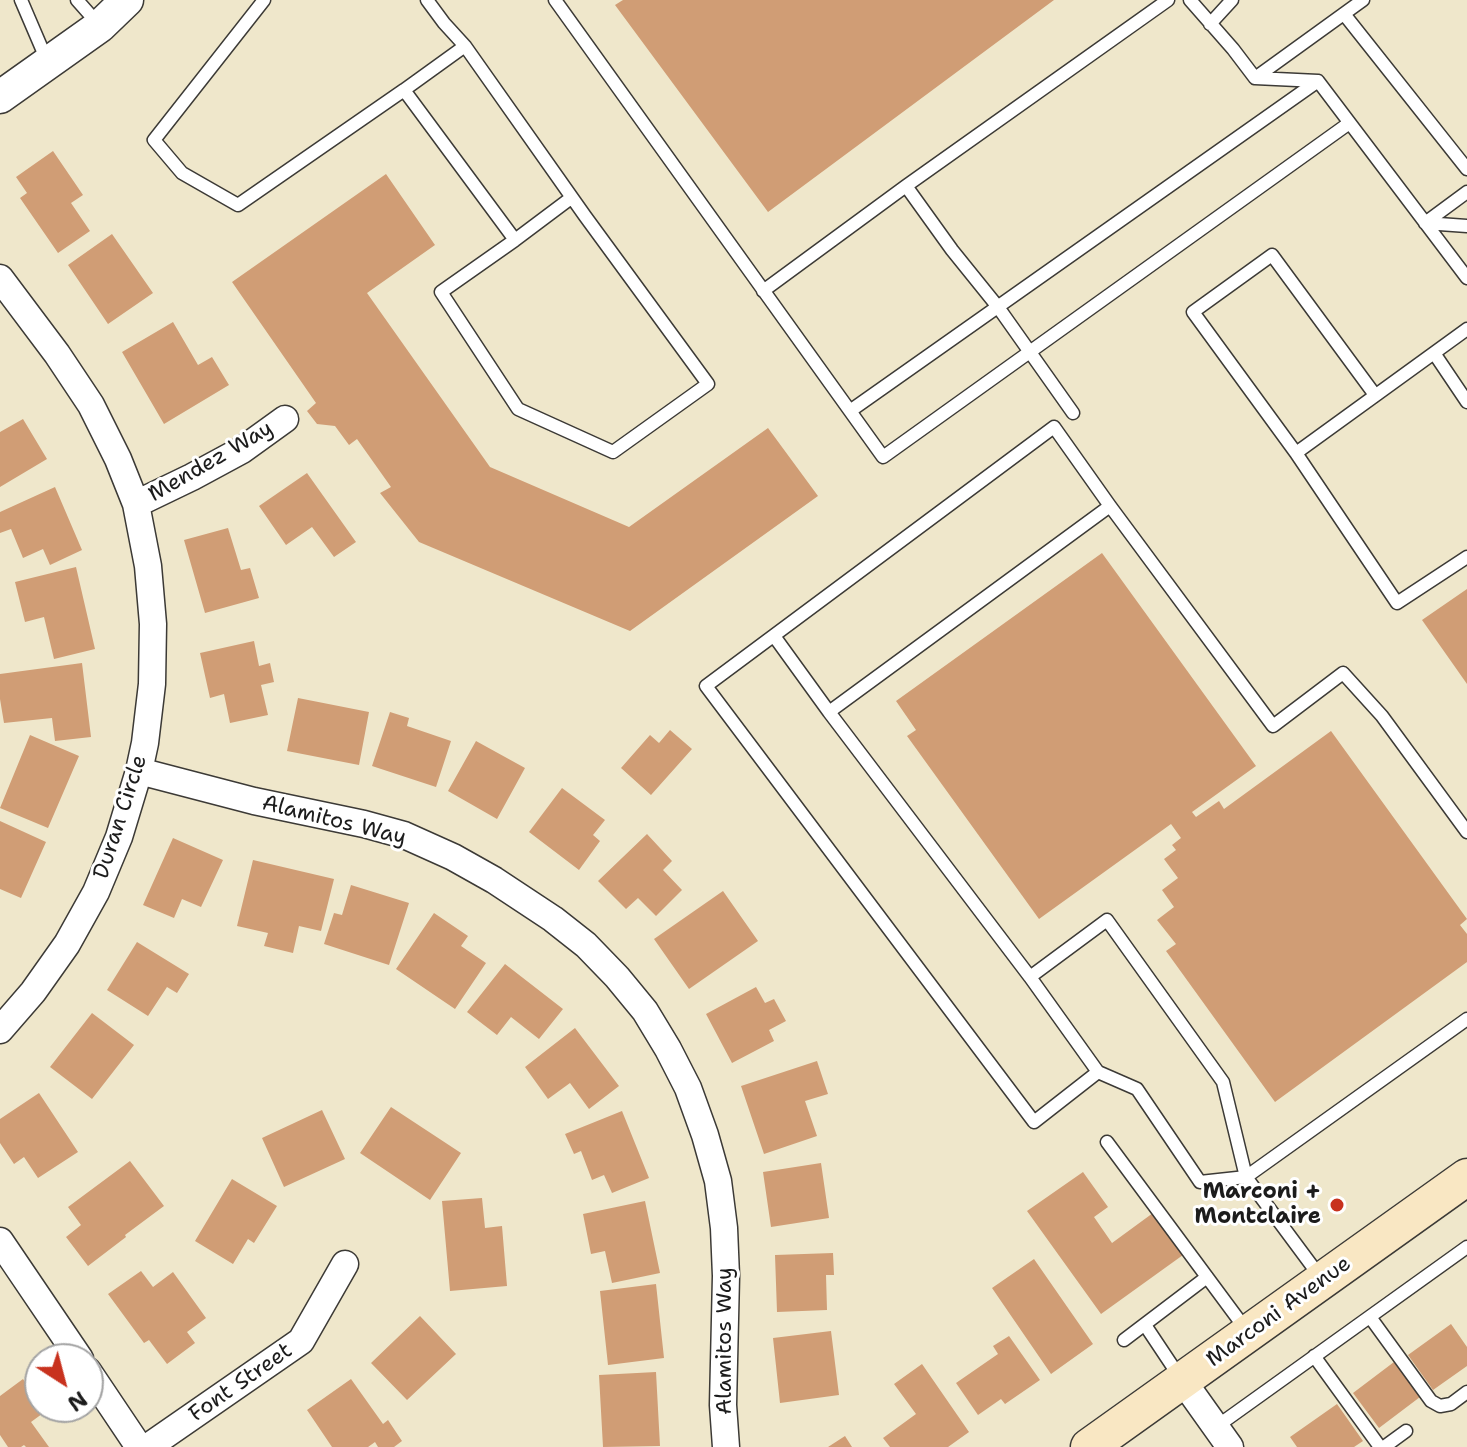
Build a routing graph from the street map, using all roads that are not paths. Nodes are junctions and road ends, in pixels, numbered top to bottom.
1 (21, 0) edge
2 (77, 0) edge
3 (127, 0) edge
4 (264, 0) edge
5 (427, 0) edge
6 (555, 0) edge
7 (1168, 0) edge
8 (1190, 0) edge
9 (1232, 0) edge
10 (1363, 0) edge
11 (1344, 14) junction
12 (1210, 24) junction
13 (100, 26) junction
14 (465, 46) junction
15 (48, 63) junction
16 (1255, 78) junction
17 (1318, 81) junction
18 (404, 90) junction
19 (0, 97) edge
20 (1348, 124) junction
21 (1467, 169) edge
22 (906, 186) junction
23 (1467, 192) edge
24 (571, 198) junction
25 (1425, 223) junction
26 (1467, 226) edge
27 (515, 240) junction
28 (0, 278) edge
29 (1467, 278) edge
30 (763, 291) junction
31 (998, 307) junction
32 (1467, 329) edge
33 (1030, 351) junction
34 (1434, 353) junction
35 (1375, 395) junction
36 (1467, 402) edge
37 (850, 411) junction
38 (1073, 413) dead end
39 (285, 419) dead end
40 (1296, 453) junction
41 (136, 504) junction
42 (1110, 506) junction
43 (1467, 557) edge
44 (774, 636) junction
45 (829, 712) junction
46 (139, 771) junction
47 (1467, 832) edge
48 (1030, 977) junction
49 (1467, 1019) edge
50 (0, 1030) edge
51 (1098, 1072) junction
52 (1107, 1142) dead end
53 (1246, 1177) junction
54 (1467, 1177) edge
55 (0, 1241) edge
56 (1467, 1247) edge
57 (345, 1264) dead end
58 (1207, 1277) junction
59 (1323, 1280) junction
60 (1370, 1317) junction
61 (1145, 1325) junction
62 (1249, 1334) junction
63 (1124, 1340) dead end
64 (69, 1343) edge
65 (1314, 1356) junction
66 (1183, 1381) junction
67 (1467, 1392) edge
68 (104, 1395) edge
69 (1406, 1431) dead end
70 (1223, 1437) edge
71 (139, 1447) edge
72 (148, 1447) edge
73 (726, 1447) edge
74 (1089, 1447) edge
75 (1382, 1447) edge

1 - 15 lane
2 - 13 lane
3 - 13 street
4 - 18 lane
5 - 14 lane
6 - 30 lane
7 - 22 lane
8 - 12 lane
9 - 12 lane
10 - 11 lane
11 - 16 lane
11 - 21 lane
12 - 16 lane
13 - 15 street
14 - 18 lane
14 - 24 lane
15 - 19 street
16 - 17 lane
17 - 20 lane
17 - 31 lane
18 - 27 lane
20 - 25 lane
20 - 33 lane
22 - 30 lane
22 - 31 lane
23 - 25 lane
24 - 27 lane
24 - 27 lane
25 - 26 lane
25 - 29 lane
28 - 41 street, Duran Circle
30 - 37 lane
31 - 33 lane
31 - 37 lane
32 - 34 lane
33 - 37 lane
33 - 38 lane
34 - 35 lane
34 - 36 lane
35 - 40 lane
35 - 40 lane
39 - 41 street, Mendez Way
40 - 43 lane
41 - 46 street, Duran Circle
42 - 44 lane
42 - 45 lane
42 - 47 lane
44 - 45 lane
44 - 51 lane
45 - 48 lane
46 - 50 street, Duran Circle
46 - 73 street, Alamitos Way
48 - 51 lane
48 - 53 lane
49 - 53 lane
51 - 53 lane
52 - 58 lane
53 - 59 lane
54 - 59 main road, Marconi Avenue
55 - 64 street
56 - 60 lane
57 - 72 street, Font Street
58 - 61 lane
58 - 62 lane
59 - 62 main road, Marconi Avenue
60 - 65 lane
60 - 67 lane
61 - 63 lane
61 - 66 lane
62 - 66 main road, Marconi Avenue
65 - 70 lane
65 - 75 lane
66 - 70 street
66 - 74 main road, Marconi Avenue
68 - 71 street
69 - 75 lane

